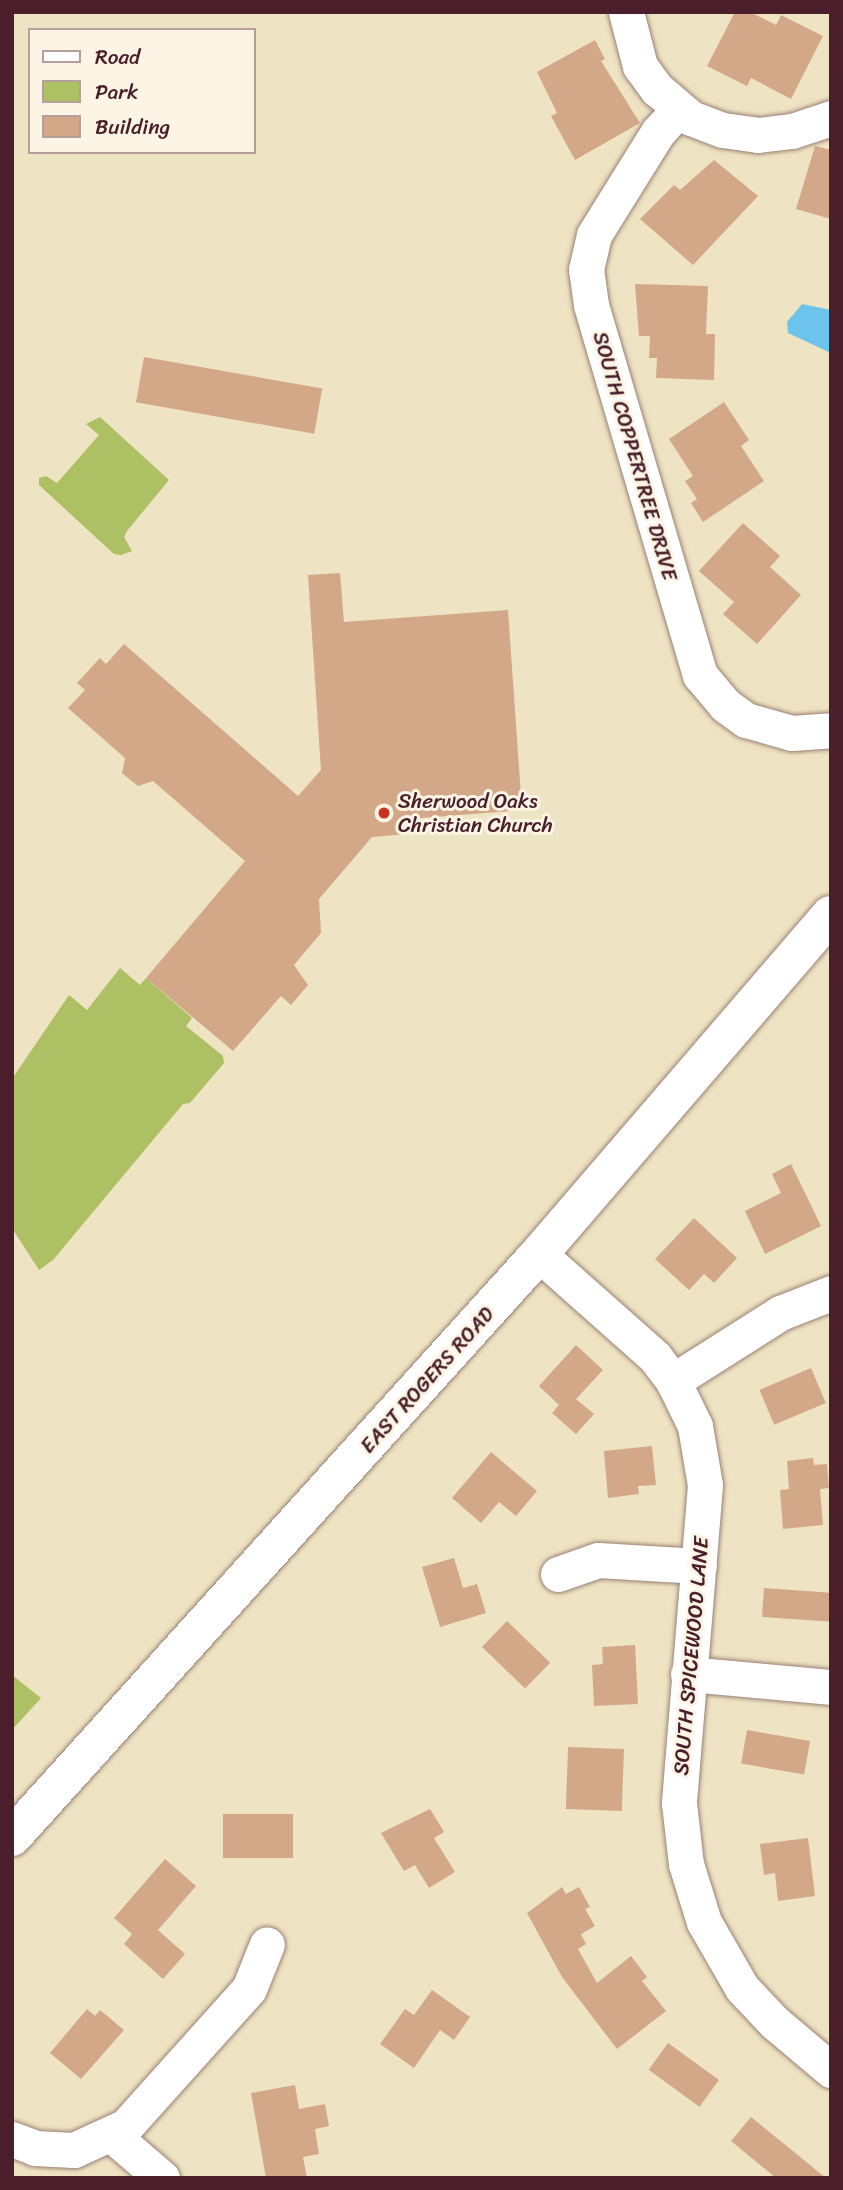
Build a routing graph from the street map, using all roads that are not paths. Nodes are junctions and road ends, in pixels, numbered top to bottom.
1 (626, 12) edge
2 (678, 110) junction
3 (831, 118) edge
4 (831, 730) edge
5 (831, 915) edge
6 (539, 1254) junction
7 (831, 1293) edge
8 (673, 1381) junction
9 (699, 1566) junction
10 (558, 1574) dead end
11 (688, 1674) junction
12 (831, 1686) edge
13 (12, 1837) edge
14 (267, 1944) dead end
15 (831, 2070) edge
16 (112, 2136) junction
17 (12, 2139) edge
18 (162, 2178) edge

1 - 2 street
2 - 3 street
2 - 4 street, SOUTH COPPERTREE DRIVE
5 - 6 main road, EAST ROGERS ROAD
6 - 8 street, SOUTH SPICEWOOD LANE
6 - 13 main road, EAST ROGERS ROAD
7 - 8 street
8 - 9 street, SOUTH SPICEWOOD LANE
9 - 10 street
9 - 11 street, SOUTH SPICEWOOD LANE
11 - 12 street
11 - 15 street, SOUTH SPICEWOOD LANE
14 - 16 street
16 - 17 street
16 - 18 street

